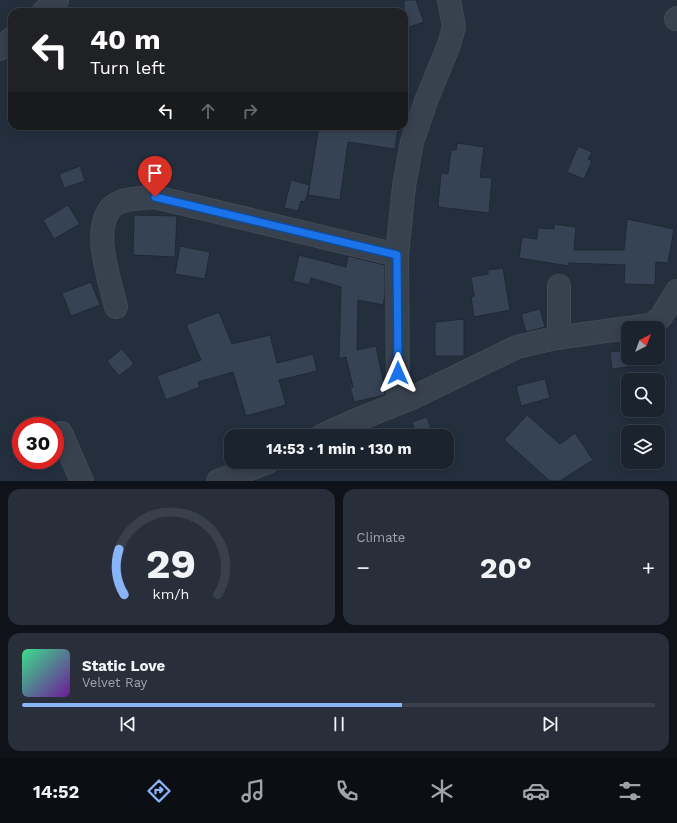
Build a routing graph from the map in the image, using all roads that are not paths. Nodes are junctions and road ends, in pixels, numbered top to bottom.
1 (57, 0) edge
2 (449, 0) edge
3 (48, 8) edge
4 (8, 42) edge
5 (0, 49) edge
6 (397, 255) junction
7 (559, 286) dead end
8 (677, 291) edge
9 (116, 307) dead end
10 (656, 321) edge
11 (621, 329) edge
12 (560, 338) junction
13 (398, 403) junction
14 (336, 429) edge
15 (64, 440) edge
16 (250, 469) edge
17 (82, 481) edge
18 (218, 481) edge

1 - 3 street
2 - 6 street
4 - 5 street
6 - 9 street
6 - 13 street
7 - 12 street
8 - 10 street
11 - 12 street
12 - 13 street
13 - 14 street
15 - 17 street
16 - 18 street

